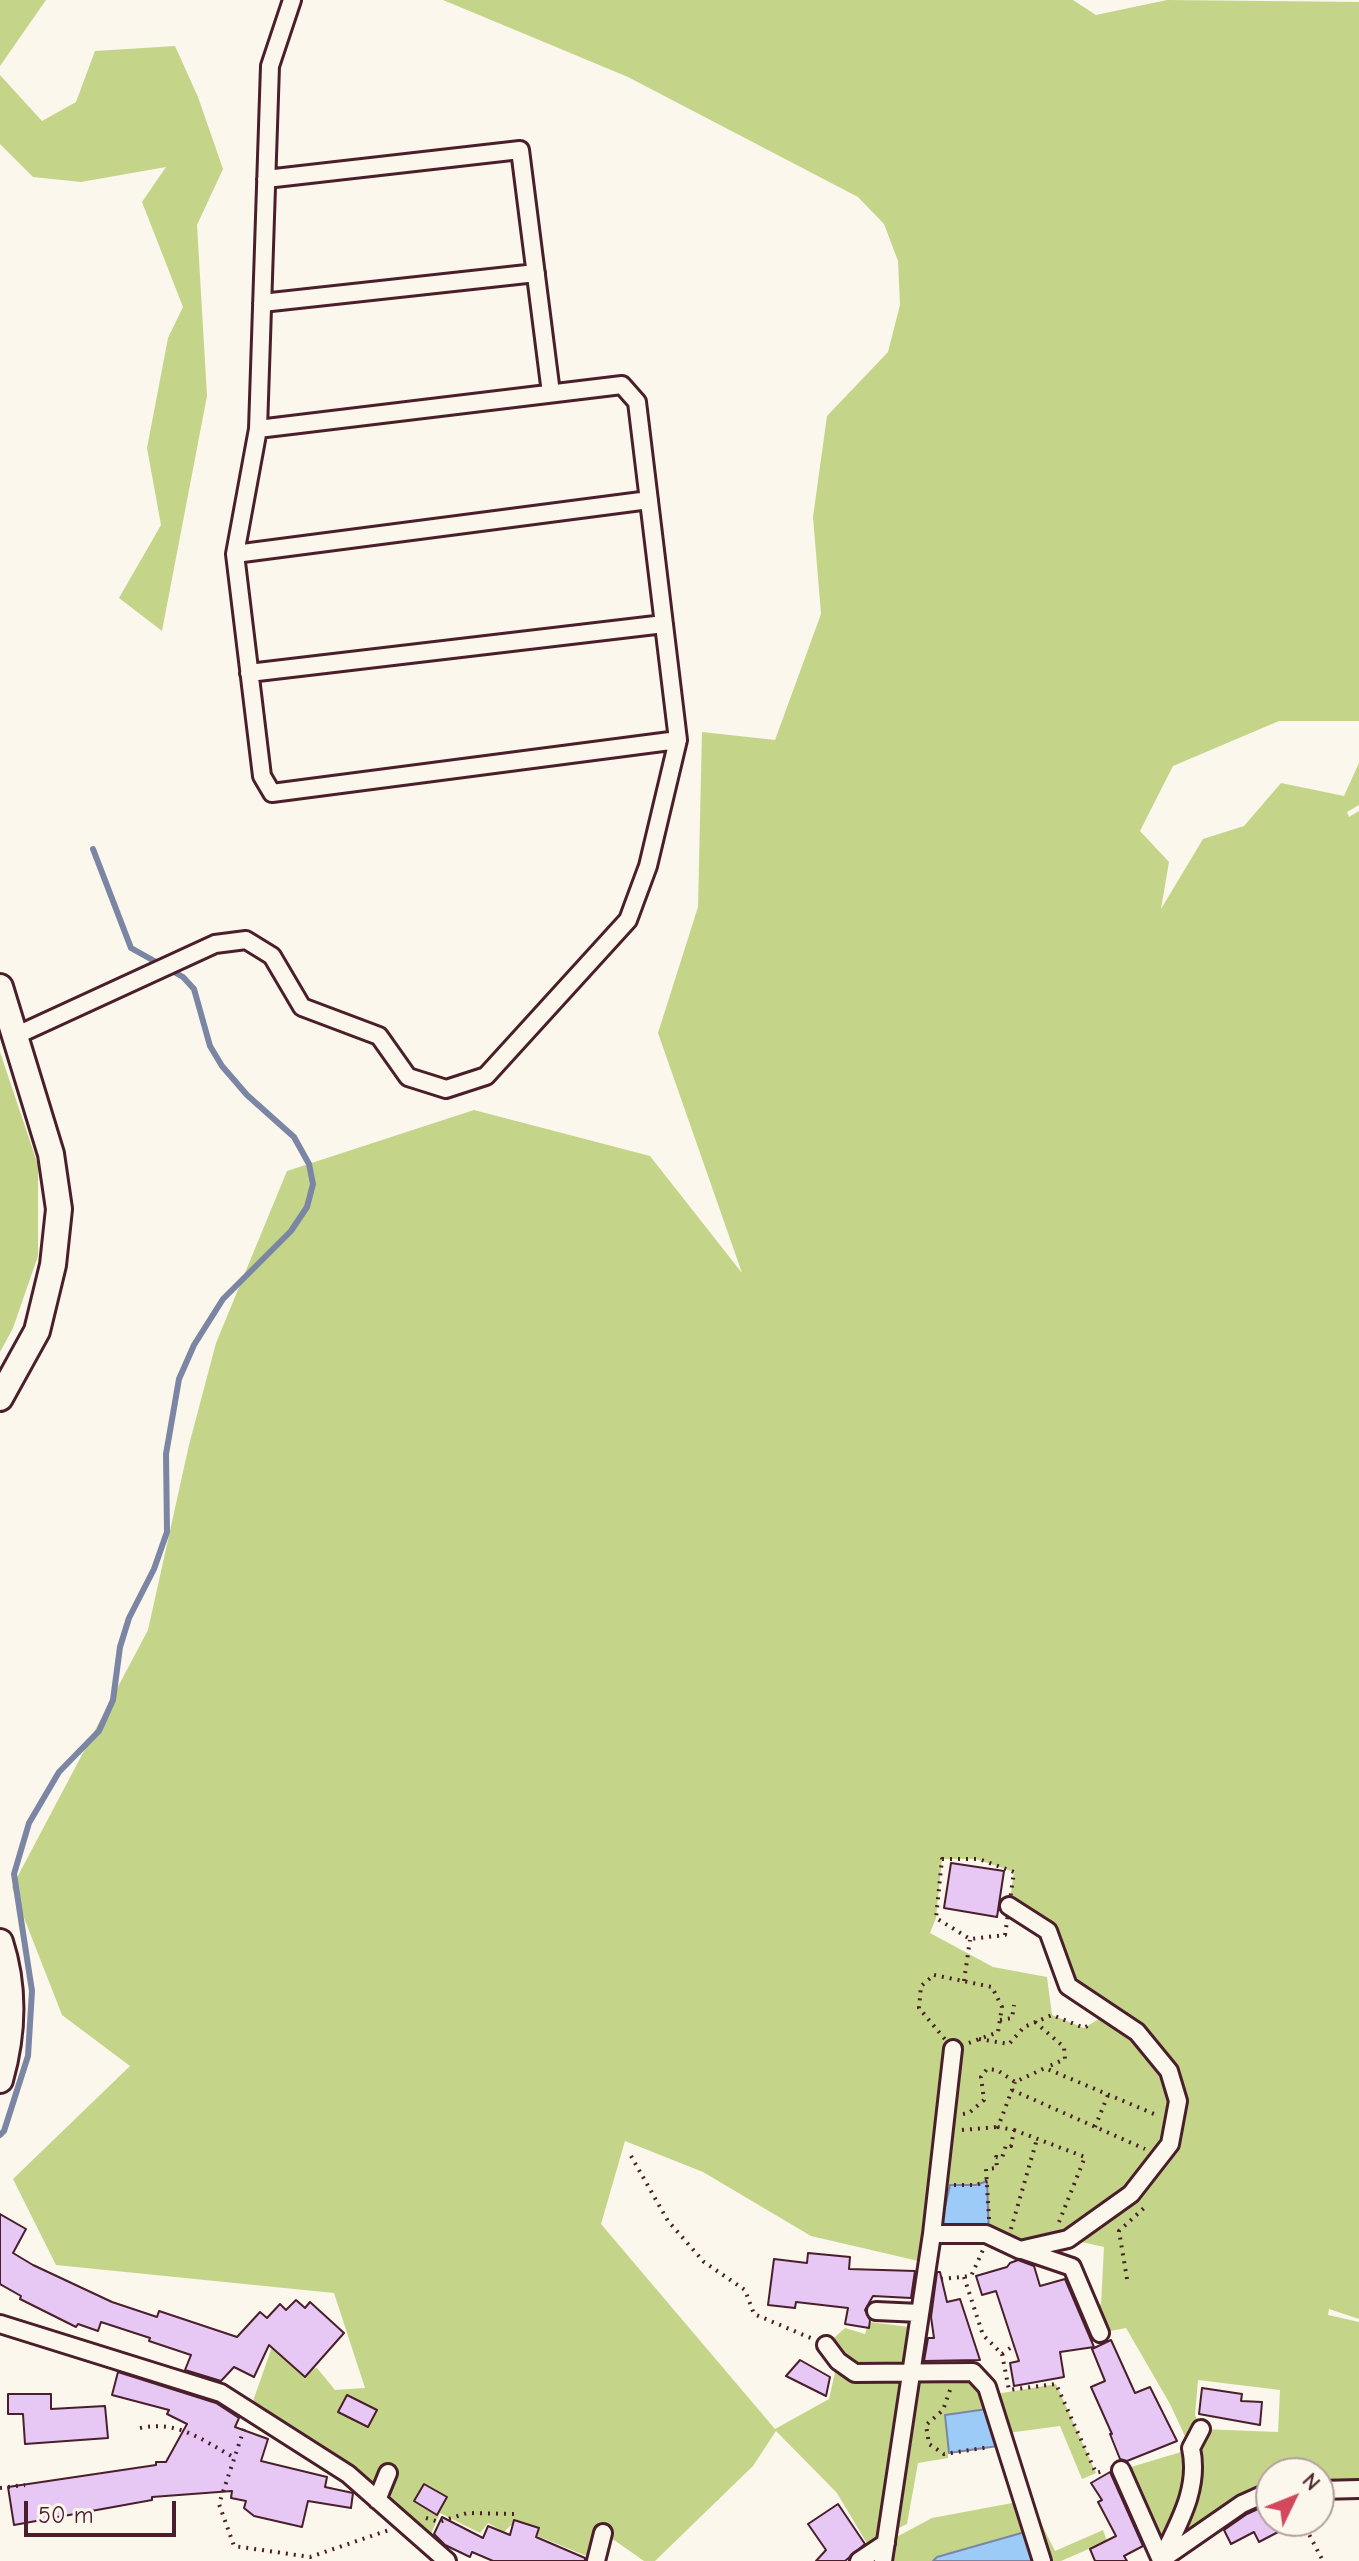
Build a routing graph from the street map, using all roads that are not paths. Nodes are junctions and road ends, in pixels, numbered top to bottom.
1 (292, 0) edge
2 (266, 179) junction
3 (536, 273) junction
4 (262, 303) junction
5 (551, 393) junction
6 (258, 429) junction
7 (649, 500) junction
8 (235, 554) junction
9 (664, 624) junction
10 (249, 673) junction
11 (678, 740) junction
12 (0, 987) edge
13 (15, 1036) junction
14 (0, 1398) edge
15 (1009, 1906) road end
16 (0, 1942) edge
17 (953, 2049) road end
18 (0, 2080) edge
19 (932, 2234) junction
20 (1014, 2246) junction
21 (876, 2311) dead end
22 (920, 2313) junction
23 (0, 2324) edge
24 (1100, 2333) dead end
25 (826, 2345) road end
26 (911, 2372) junction
27 (1201, 2429) dead end
28 (1121, 2470) road end
29 (388, 2473) dead end
30 (1359, 2489) edge
31 (1335, 2490) edge
32 (1255, 2498) edge
33 (377, 2500) junction
34 (603, 2533) dead end
35 (886, 2543) junction
36 (1160, 2560) edge
37 (447, 2561) edge
38 (596, 2561) edge
39 (859, 2561) edge
40 (883, 2561) edge
41 (1042, 2561) edge

1 - 2 street
2 - 3 street
2 - 4 street
3 - 4 street
3 - 5 street
4 - 6 street
5 - 6 street
5 - 7 street
6 - 8 street
7 - 8 street
7 - 9 street
8 - 10 street
9 - 10 street
9 - 11 street
10 - 11 street
11 - 13 street
12 - 13 street
13 - 14 street
15 - 20 street
16 - 18 street
17 - 19 street
19 - 20 street
19 - 22 street
20 - 24 street
21 - 22 street
22 - 26 street
23 - 33 street
25 - 26 street
26 - 35 street
26 - 41 street
27 - 36 street
28 - 36 street
29 - 33 street
30 - 31 street
32 - 36 street
33 - 37 street
34 - 38 street
35 - 39 street
35 - 40 street

